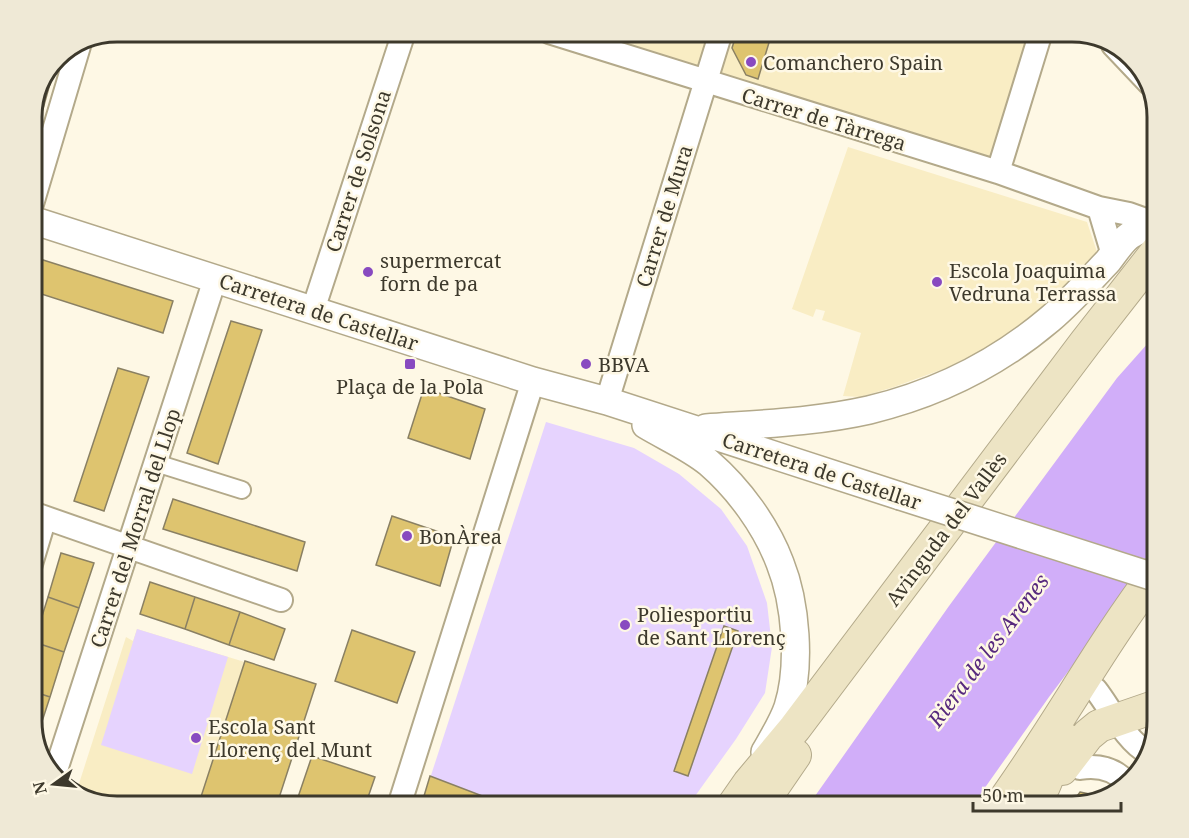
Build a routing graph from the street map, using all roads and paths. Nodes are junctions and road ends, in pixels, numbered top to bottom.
1 (401, 42) edge
2 (580, 42) edge
3 (719, 42) edge
4 (1037, 42) edge
5 (76, 55) edge
6 (706, 82) junction
7 (42, 170) edge
8 (998, 172) junction
9 (1099, 208) junction
10 (1147, 220) edge
11 (42, 223) edge
12 (1147, 228) edge
13 (1113, 255) junction
14 (1147, 265) edge
15 (215, 279) junction
16 (1147, 295) edge
17 (313, 310) junction
18 (533, 381) junction
19 (607, 401) junction
20 (693, 429) junction
21 (156, 463) junction
22 (242, 490) dead end
23 (42, 516) edge
24 (129, 546) junction
25 (1147, 575) edge
26 (1147, 585) edge
27 (281, 600) dead end
28 (1147, 618) edge
29 (1096, 690) junction
30 (1147, 710) edge
31 (1118, 720) junction
32 (1141, 749) edge
33 (61, 754) edge
34 (1080, 768) junction
35 (1122, 776) edge
36 (402, 796) edge
37 (748, 796) edge
38 (749, 796) edge
39 (750, 796) edge
40 (1008, 796) edge
41 (1044, 796) edge
42 (1045, 796) edge
43 (1048, 796) edge

1 - 17 street, Carrer de Solsona
2 - 6 street, Carrer de Tàrrega
3 - 6 street, Carrer de Mura
4 - 8 street
5 - 7 street
6 - 8 street, Carrer de Tàrrega
6 - 19 street, Carrer de Mura
8 - 9 street, Carrer de Tàrrega
9 - 10 street, Carrer de Tàrrega
9 - 13 street
11 - 15 street, Carretera de Castellar
12 - 13 street, Carretera de Castellar
13 - 20 street, Carretera de Castellar
14 - 38 main road, Avinguda del Vallès
15 - 17 street, Carretera de Castellar
15 - 21 street, Carrer del Morral del Llop
16 - 39 main road, Avinguda del Vallès
17 - 18 street, Carretera de Castellar
18 - 19 street, Carretera de Castellar
18 - 36 street
19 - 20 street, Carretera de Castellar
19 - 37 street, Carretera de Castellar
20 - 25 street, Carretera de Castellar, bridge
21 - 22 street
21 - 24 street, Carrer del Morral del Llop
23 - 24 street
24 - 27 street
24 - 33 street, Carrer del Morral del Llop
26 - 40 main road
28 - 29 main road
29 - 31 street
29 - 41 main road
30 - 31 main road
31 - 32 street
31 - 34 main road
31 - 42 main road
34 - 35 street
34 - 43 main road

